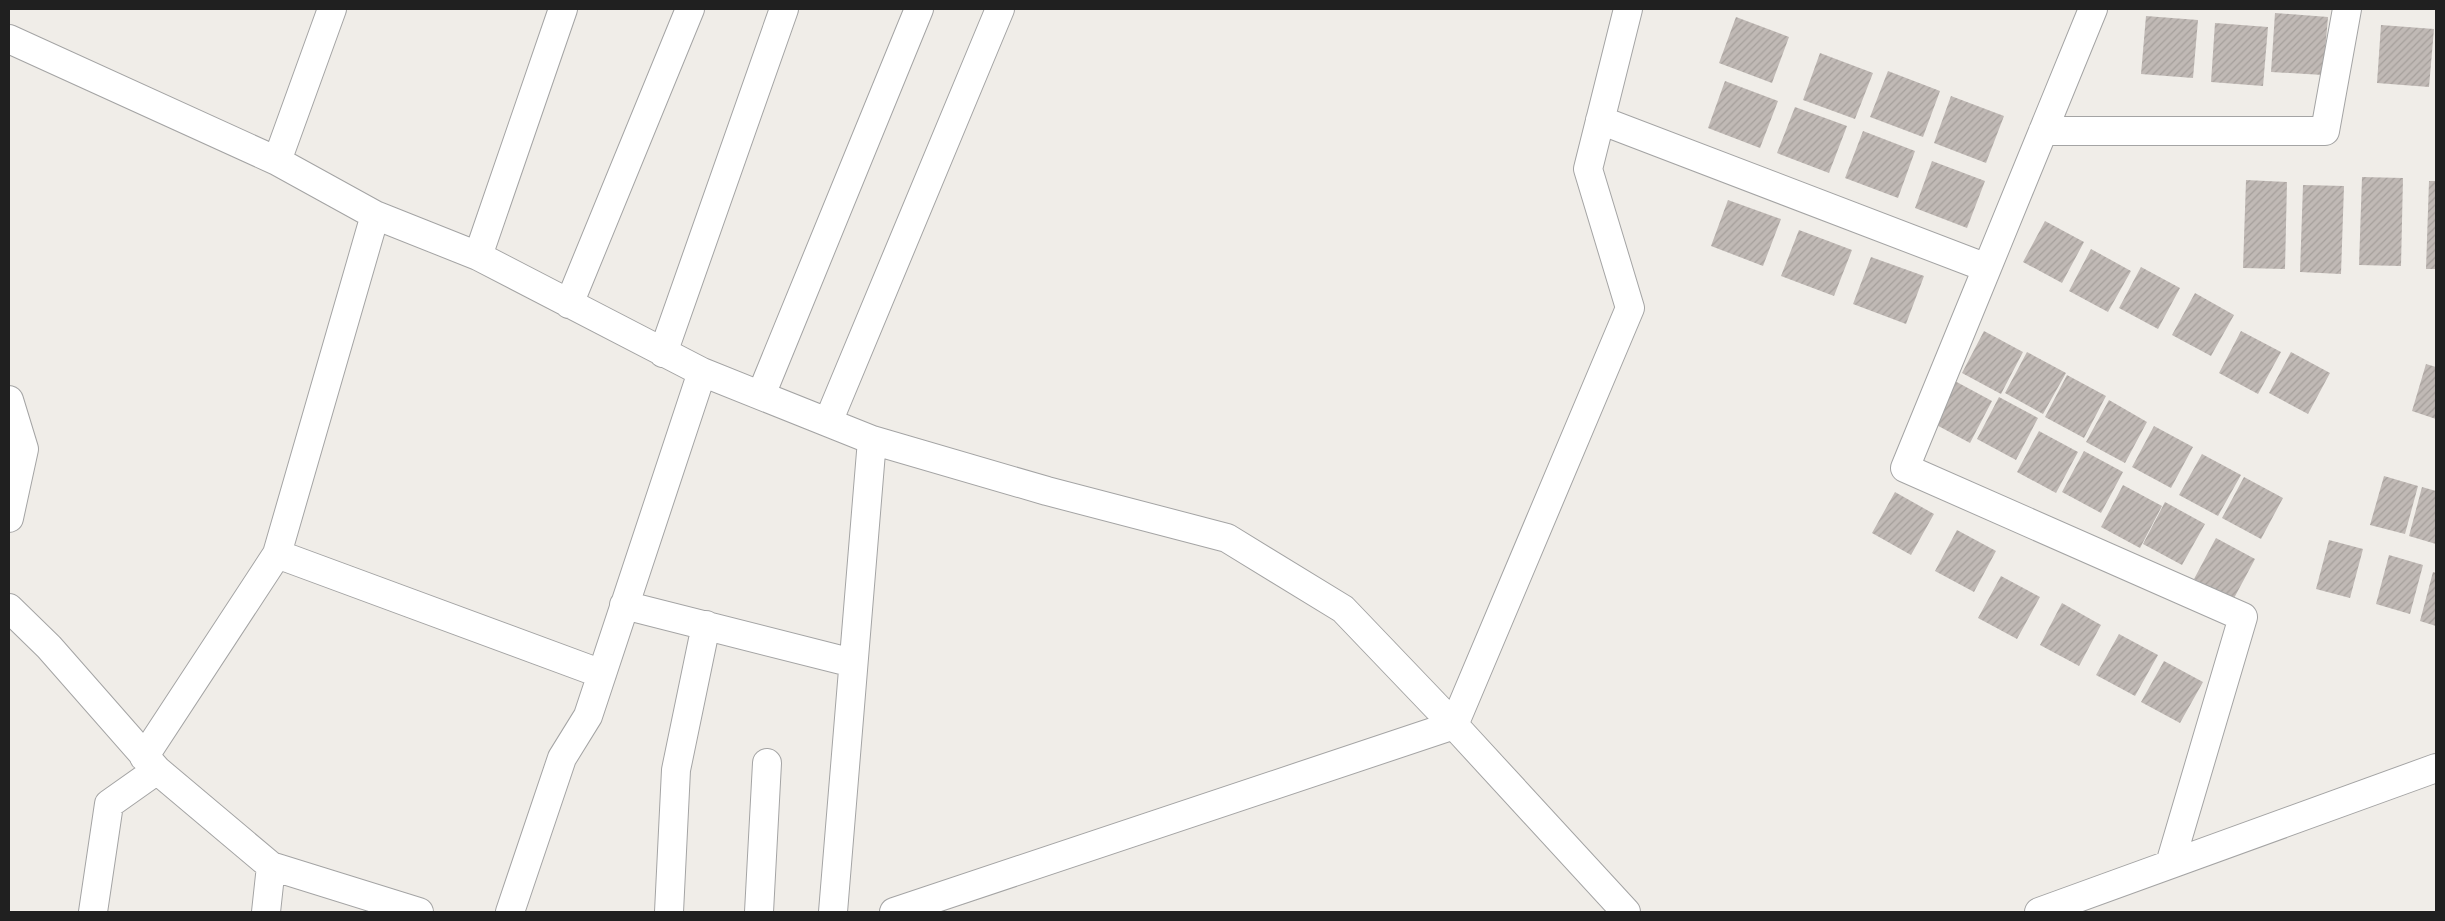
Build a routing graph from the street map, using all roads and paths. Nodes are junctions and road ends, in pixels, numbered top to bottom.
1 (332, 9) edge
2 (563, 9) edge
3 (690, 9) edge
4 (784, 9) edge
5 (919, 9) edge
6 (1000, 9) edge
7 (1628, 9) edge
8 (2093, 9) edge
9 (2347, 9) edge
10 (9, 39) edge
11 (1600, 120) junction
12 (2043, 131) junction
13 (277, 162) junction
14 (376, 215) junction
15 (478, 256) junction
16 (1987, 268) junction
17 (569, 304) junction
18 (663, 353) junction
19 (702, 372) junction
20 (761, 395) junction
21 (9, 400) edge
22 (828, 422) junction
23 (872, 440) junction
24 (9, 518) edge
25 (277, 554) junction
26 (624, 605) junction
27 (9, 608) edge
28 (706, 625) junction
29 (854, 663) junction
30 (602, 674) junction
31 (1454, 726) junction
32 (767, 763) dead end
33 (150, 764) junction
34 (2436, 768) edge
35 (2170, 864) junction
36 (272, 866) junction
37 (92, 912) edge
38 (266, 912) edge
39 (419, 912) edge
40 (510, 912) edge
41 (668, 912) edge
42 (759, 912) edge
43 (833, 912) edge
44 (897, 912) edge
45 (1626, 912) edge
46 (2039, 912) edge

1 - 13 street
2 - 15 street
3 - 17 street
4 - 18 street
5 - 20 street
6 - 22 street
7 - 11 street
8 - 12 street
9 - 12 street
10 - 13 street
11 - 16 street
11 - 31 street
12 - 16 street
13 - 14 street
14 - 15 street
14 - 25 street
15 - 17 street
16 - 35 street
17 - 18 street
18 - 19 street
19 - 20 street
19 - 26 street
20 - 22 street
21 - 24 street
22 - 23 street
23 - 29 street
23 - 31 street
25 - 30 street
25 - 33 street
26 - 28 street
26 - 30 street
27 - 33 street
28 - 29 street
28 - 41 street
29 - 43 street
30 - 40 street
31 - 44 street
31 - 45 street
32 - 42 street
33 - 36 street
33 - 37 street
34 - 35 street
35 - 46 street
36 - 38 street
36 - 39 street

